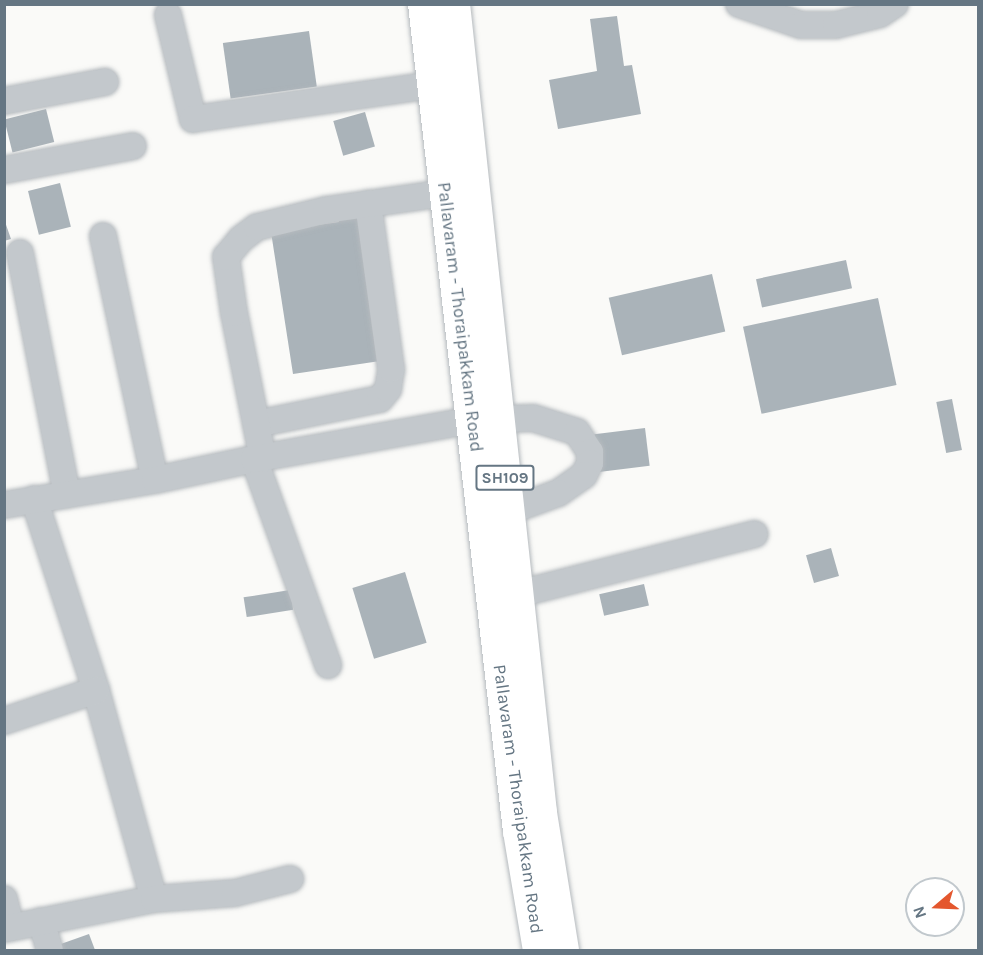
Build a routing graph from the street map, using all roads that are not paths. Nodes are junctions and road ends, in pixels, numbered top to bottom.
1 (424, 4) edge
2 (454, 4) edge
3 (739, 4) edge
4 (895, 4) edge
5 (168, 15) dead end
6 (105, 82) dead end
7 (432, 85) junction
8 (4, 101) edge
9 (133, 146) dead end
10 (4, 170) edge
11 (444, 193) junction
12 (368, 204) junction
13 (103, 236) dead end
14 (20, 253) dead end
15 (486, 419) junction
16 (256, 424) junction
17 (259, 459) junction
18 (155, 480) junction
19 (67, 494) junction
20 (34, 499) junction
21 (4, 505) edge
22 (509, 511) junction
23 (755, 534) dead end
24 (518, 594) junction
25 (328, 665) dead end
26 (96, 690) junction
27 (4, 721) edge
28 (290, 879) dead end
29 (4, 899) edge
30 (154, 899) junction
31 (41, 921) junction
32 (8, 928) edge
33 (50, 951) edge
34 (538, 951) edge
35 (563, 951) edge

1 - 7 main road, Pallavaram - Thoraipakkam Road / SH109
2 - 15 main road, Pallavaram - Thoraipakkam Road / SH109
3 - 4 street
5 - 7 street
6 - 8 street
7 - 11 main road, Pallavaram - Thoraipakkam Road / SH109
9 - 10 street
11 - 12 street
11 - 15 main road, Pallavaram - Thoraipakkam Road / SH109
12 - 16 street
12 - 16 street
13 - 18 street
14 - 19 street
15 - 17 street
15 - 22 main road, Pallavaram - Thoraipakkam Road / SH109
15 - 22 street
15 - 34 main road, Pallavaram - Thoraipakkam Road / SH109
16 - 17 street
17 - 18 street
17 - 25 street
18 - 19 street
19 - 20 street
20 - 21 street
20 - 26 street
22 - 24 main road, Pallavaram - Thoraipakkam Road / SH109
23 - 24 street
24 - 35 main road, Pallavaram - Thoraipakkam Road / SH109
26 - 27 street
26 - 30 street
28 - 30 street
29 - 32 street
30 - 31 street
31 - 32 street
31 - 33 street

